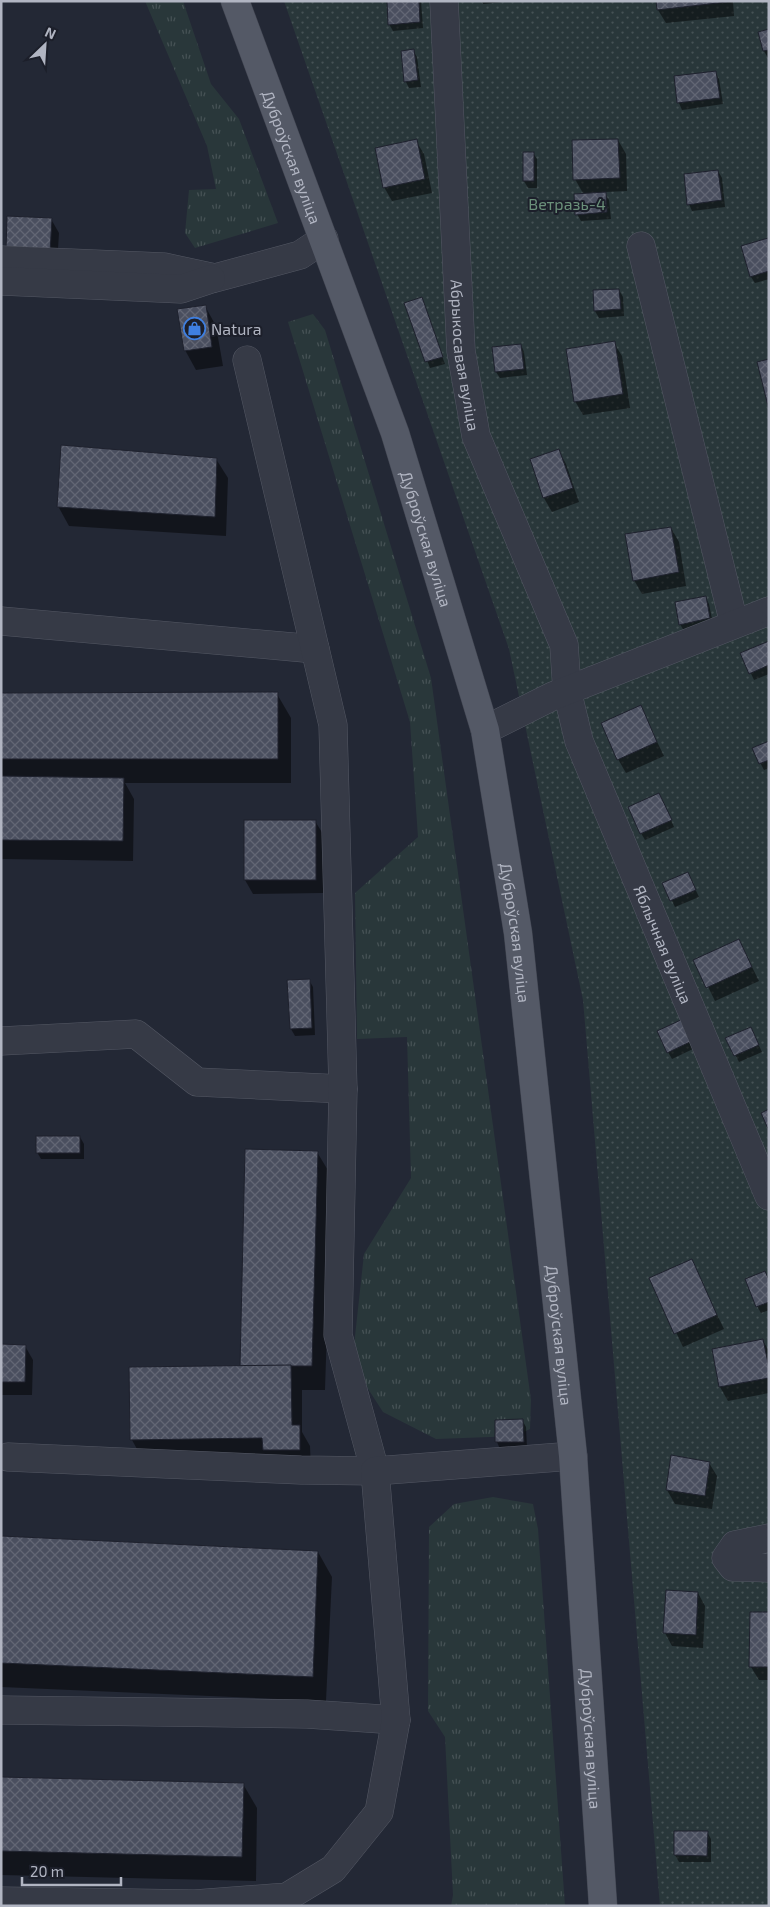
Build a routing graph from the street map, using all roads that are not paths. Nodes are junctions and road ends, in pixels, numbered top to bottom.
1 (234, 1) edge
2 (444, 1) edge
3 (324, 239) junction
4 (641, 246) dead end
5 (1, 260) edge
6 (215, 278) junction
7 (1, 281) edge
8 (247, 360) dead end
9 (769, 611) edge
10 (1, 621) edge
11 (734, 623) junction
12 (315, 648) junction
13 (567, 691) junction
14 (485, 730) junction
15 (1, 1041) edge
16 (343, 1089) junction
17 (769, 1196) edge
18 (573, 1456) junction
19 (8, 1457) dead end
20 (375, 1471) junction
21 (769, 1538) edge
22 (769, 1568) edge
23 (1, 1710) edge
24 (396, 1720) junction
25 (1, 1901) edge
26 (603, 1906) edge

1 - 3 main road, Дуброўская вуліца
2 - 13 lane, Абрыкосавая вуліца
3 - 6 lane
3 - 14 main road, Дуброўская вуліца
4 - 11 lane
5 - 6 lane
6 - 7 lane
8 - 12 lane
9 - 11 lane
10 - 12 lane
11 - 13 lane
12 - 16 lane
13 - 14 lane
13 - 17 lane, Яблычная вуліца
14 - 18 main road, Дуброўская вуліца
15 - 16 lane
16 - 20 lane
18 - 20 lane
18 - 26 main road, Дуброўская вуліца
19 - 20 lane
20 - 24 lane
21 - 22 lane
23 - 24 lane
24 - 25 lane

